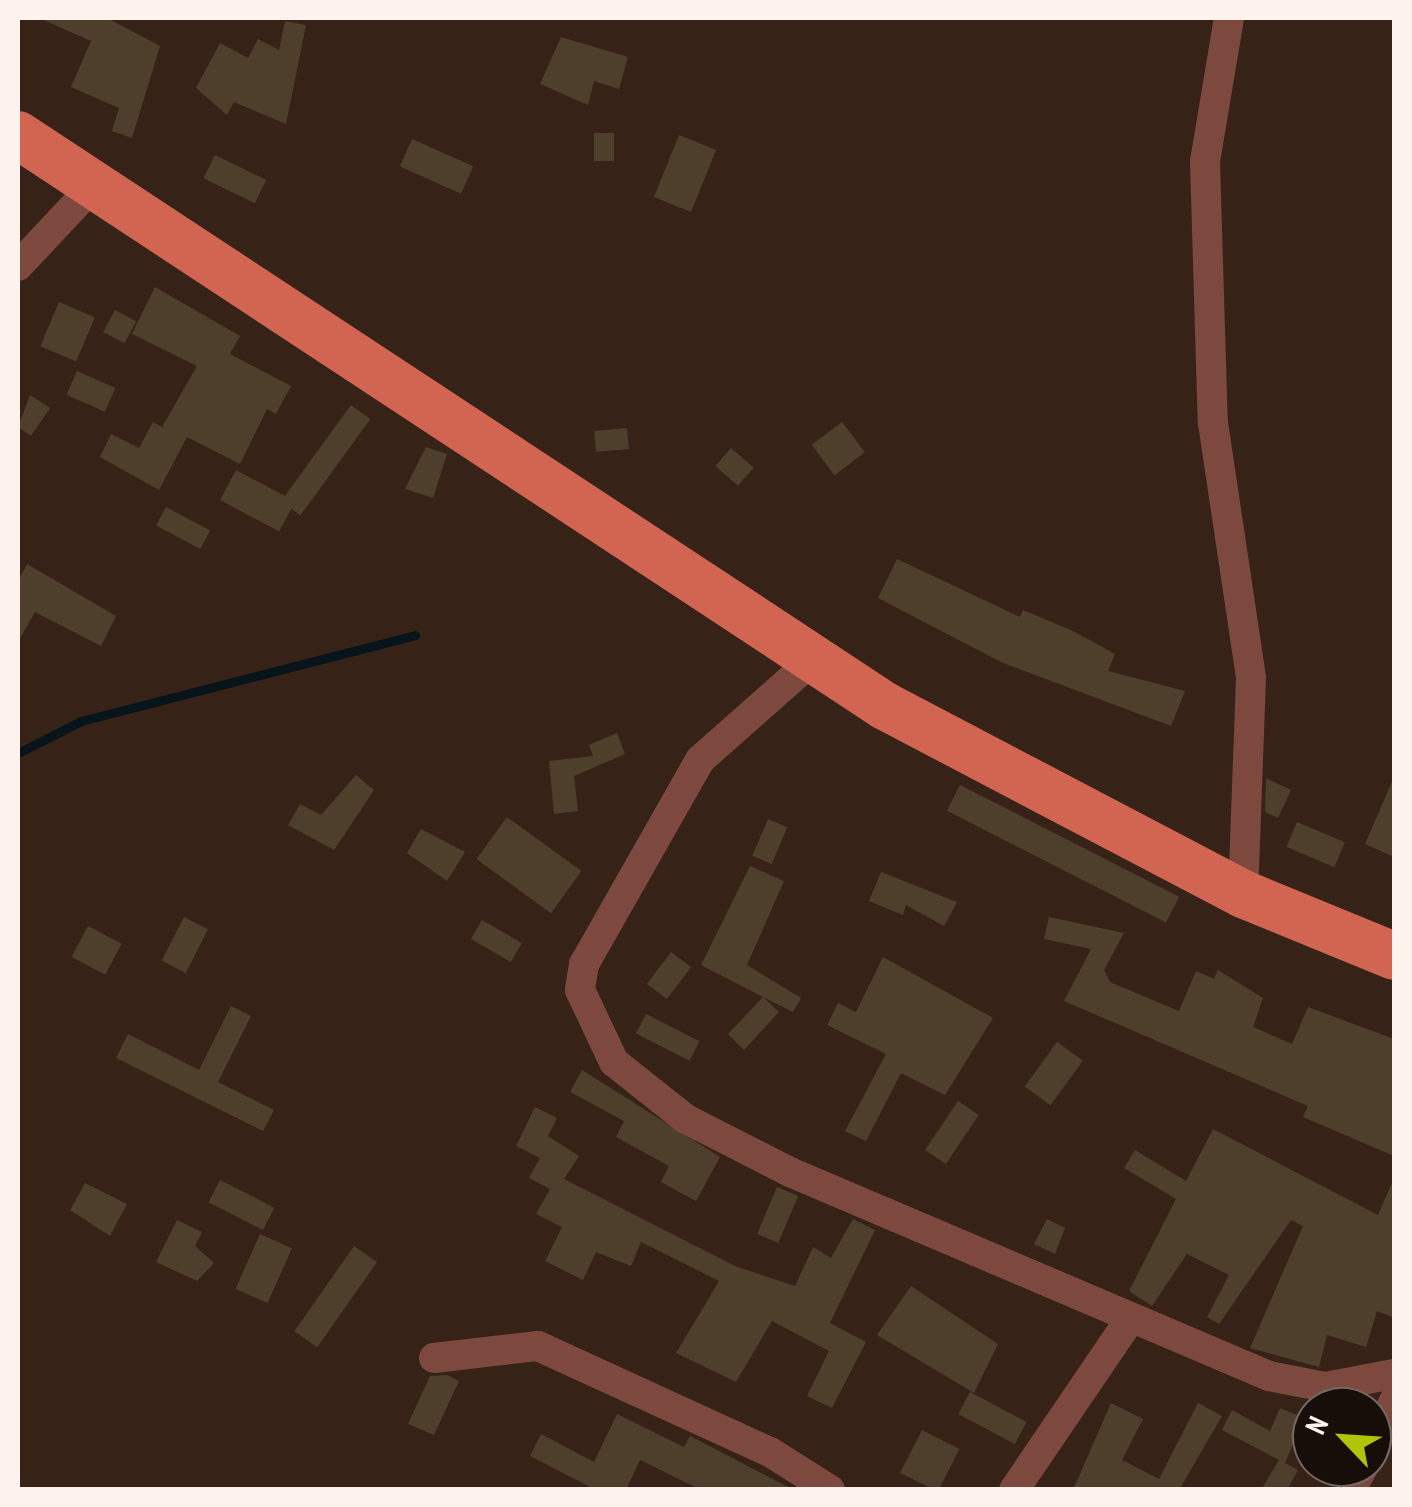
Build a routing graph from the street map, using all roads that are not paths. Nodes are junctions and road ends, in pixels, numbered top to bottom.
1 (1229, 18) edge
2 (18, 135) edge
3 (94, 185) junction
4 (18, 267) edge
5 (814, 659) junction
6 (1243, 894) junction
7 (1394, 956) edge
8 (1130, 1319) junction
9 (434, 1358) dead end
10 (1394, 1374) edge
11 (830, 1490) edge
12 (1014, 1490) edge

1 - 6 street
2 - 3 main road
3 - 4 street
3 - 5 main road
5 - 6 main road
5 - 8 street
6 - 7 main road
8 - 10 street
8 - 12 street
9 - 11 street

